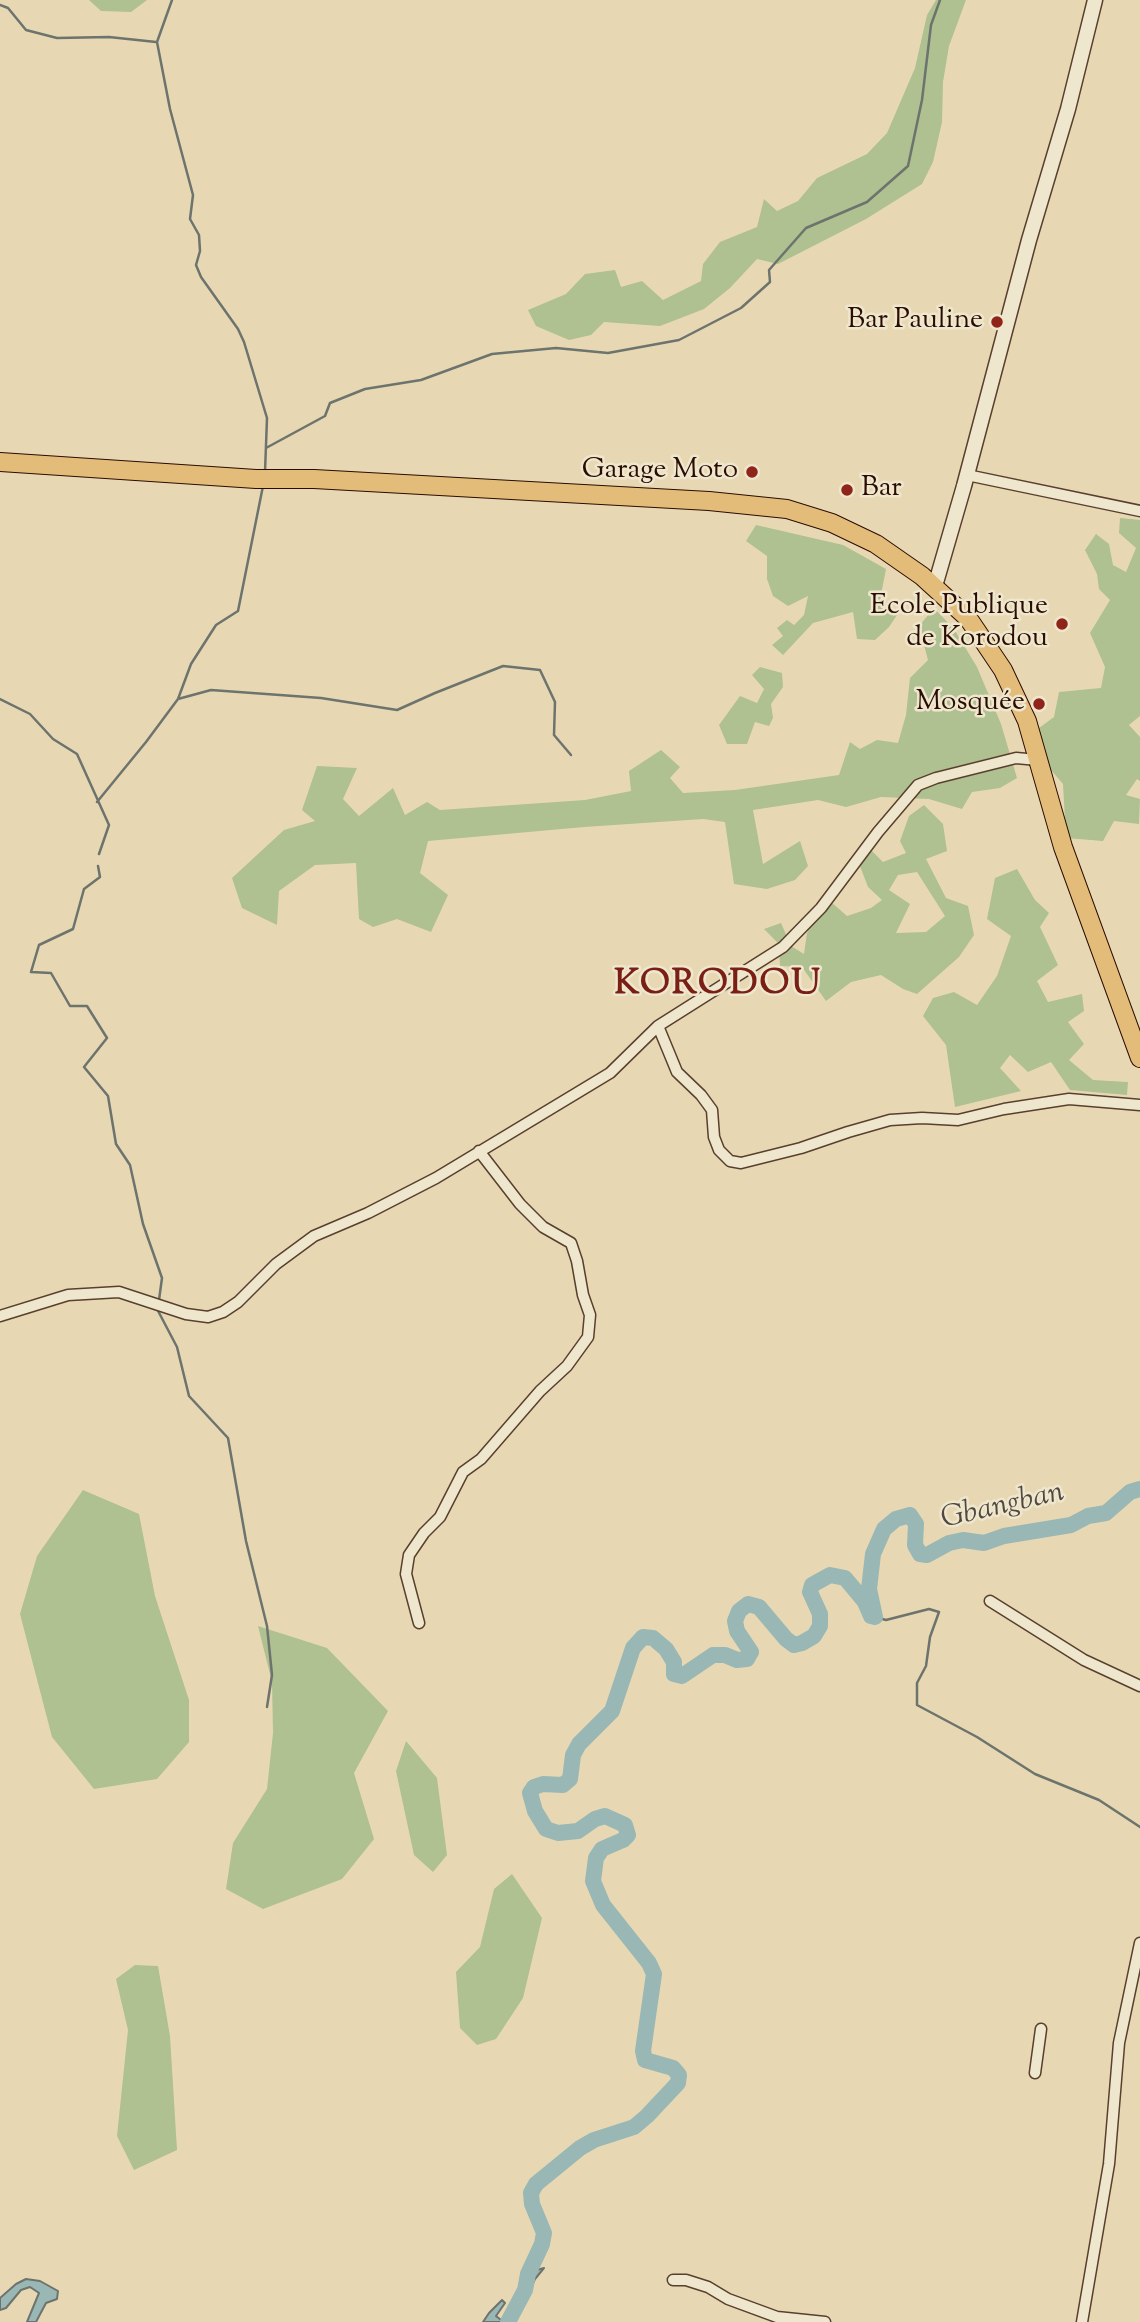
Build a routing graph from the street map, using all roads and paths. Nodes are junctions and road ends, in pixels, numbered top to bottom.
1 (1095, 0) edge
2 (0, 462) edge
3 (967, 475) junction
4 (1140, 512) edge
5 (935, 586) junction
6 (1038, 760) junction
7 (657, 1026) junction
8 (1140, 1058) edge
9 (1140, 1105) edge
10 (479, 1151) junction
11 (0, 1316) edge
12 (990, 1601) dead end
13 (419, 1623) dead end
14 (1140, 1686) edge
15 (1140, 1943) edge
16 (1041, 2029) dead end
17 (1035, 2073) dead end
18 (673, 2280) dead end
19 (825, 2322) edge
20 (1082, 2322) edge

1 - 3 street
2 - 5 highway
3 - 4 street
3 - 5 street
5 - 6 highway
6 - 7 street
6 - 8 highway
7 - 9 street
7 - 10 street
10 - 11 street
10 - 13 street
12 - 14 street
15 - 20 street
16 - 17 street
18 - 19 street

